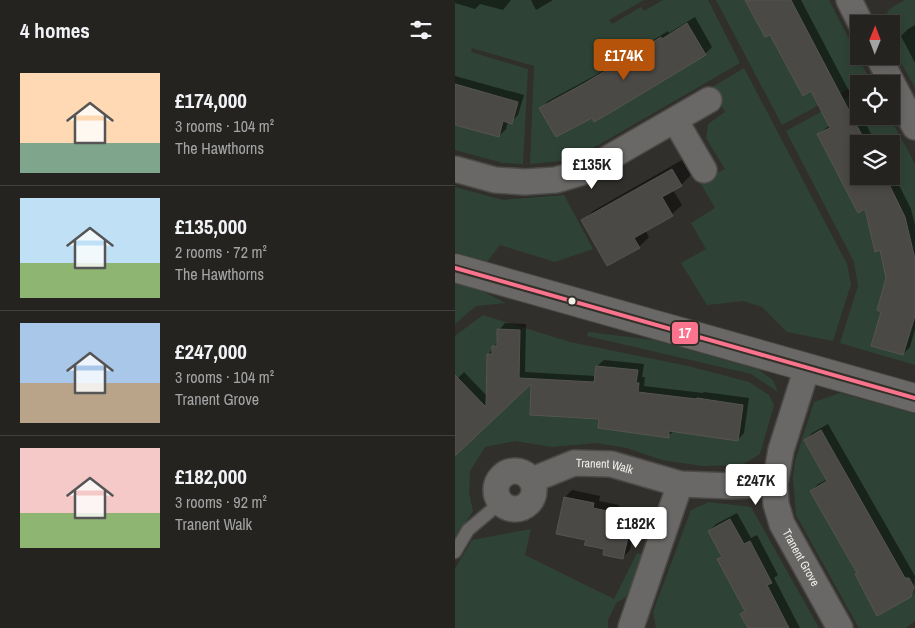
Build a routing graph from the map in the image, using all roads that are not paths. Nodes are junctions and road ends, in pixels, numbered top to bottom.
1 (883, 65) edge
2 (709, 100) dead end
3 (675, 120) junction
4 (915, 127) edge
5 (455, 169) edge
6 (704, 170) dead end
7 (455, 268) edge
8 (807, 368) junction
9 (915, 398) edge
10 (680, 484) junction
11 (775, 484) junction
12 (500, 503) joint
13 (455, 552) edge
14 (631, 627) dead end
15 (840, 628) edge

1 - 4 street
2 - 3 street
3 - 5 street
3 - 6 street
7 - 8 street
8 - 9 street
8 - 11 street, Tranent Grove
10 - 11 street, Tranent Walk
10 - 12 street, Tranent Walk
10 - 14 street
11 - 15 street, Tranent Grove
12 - 13 lane

